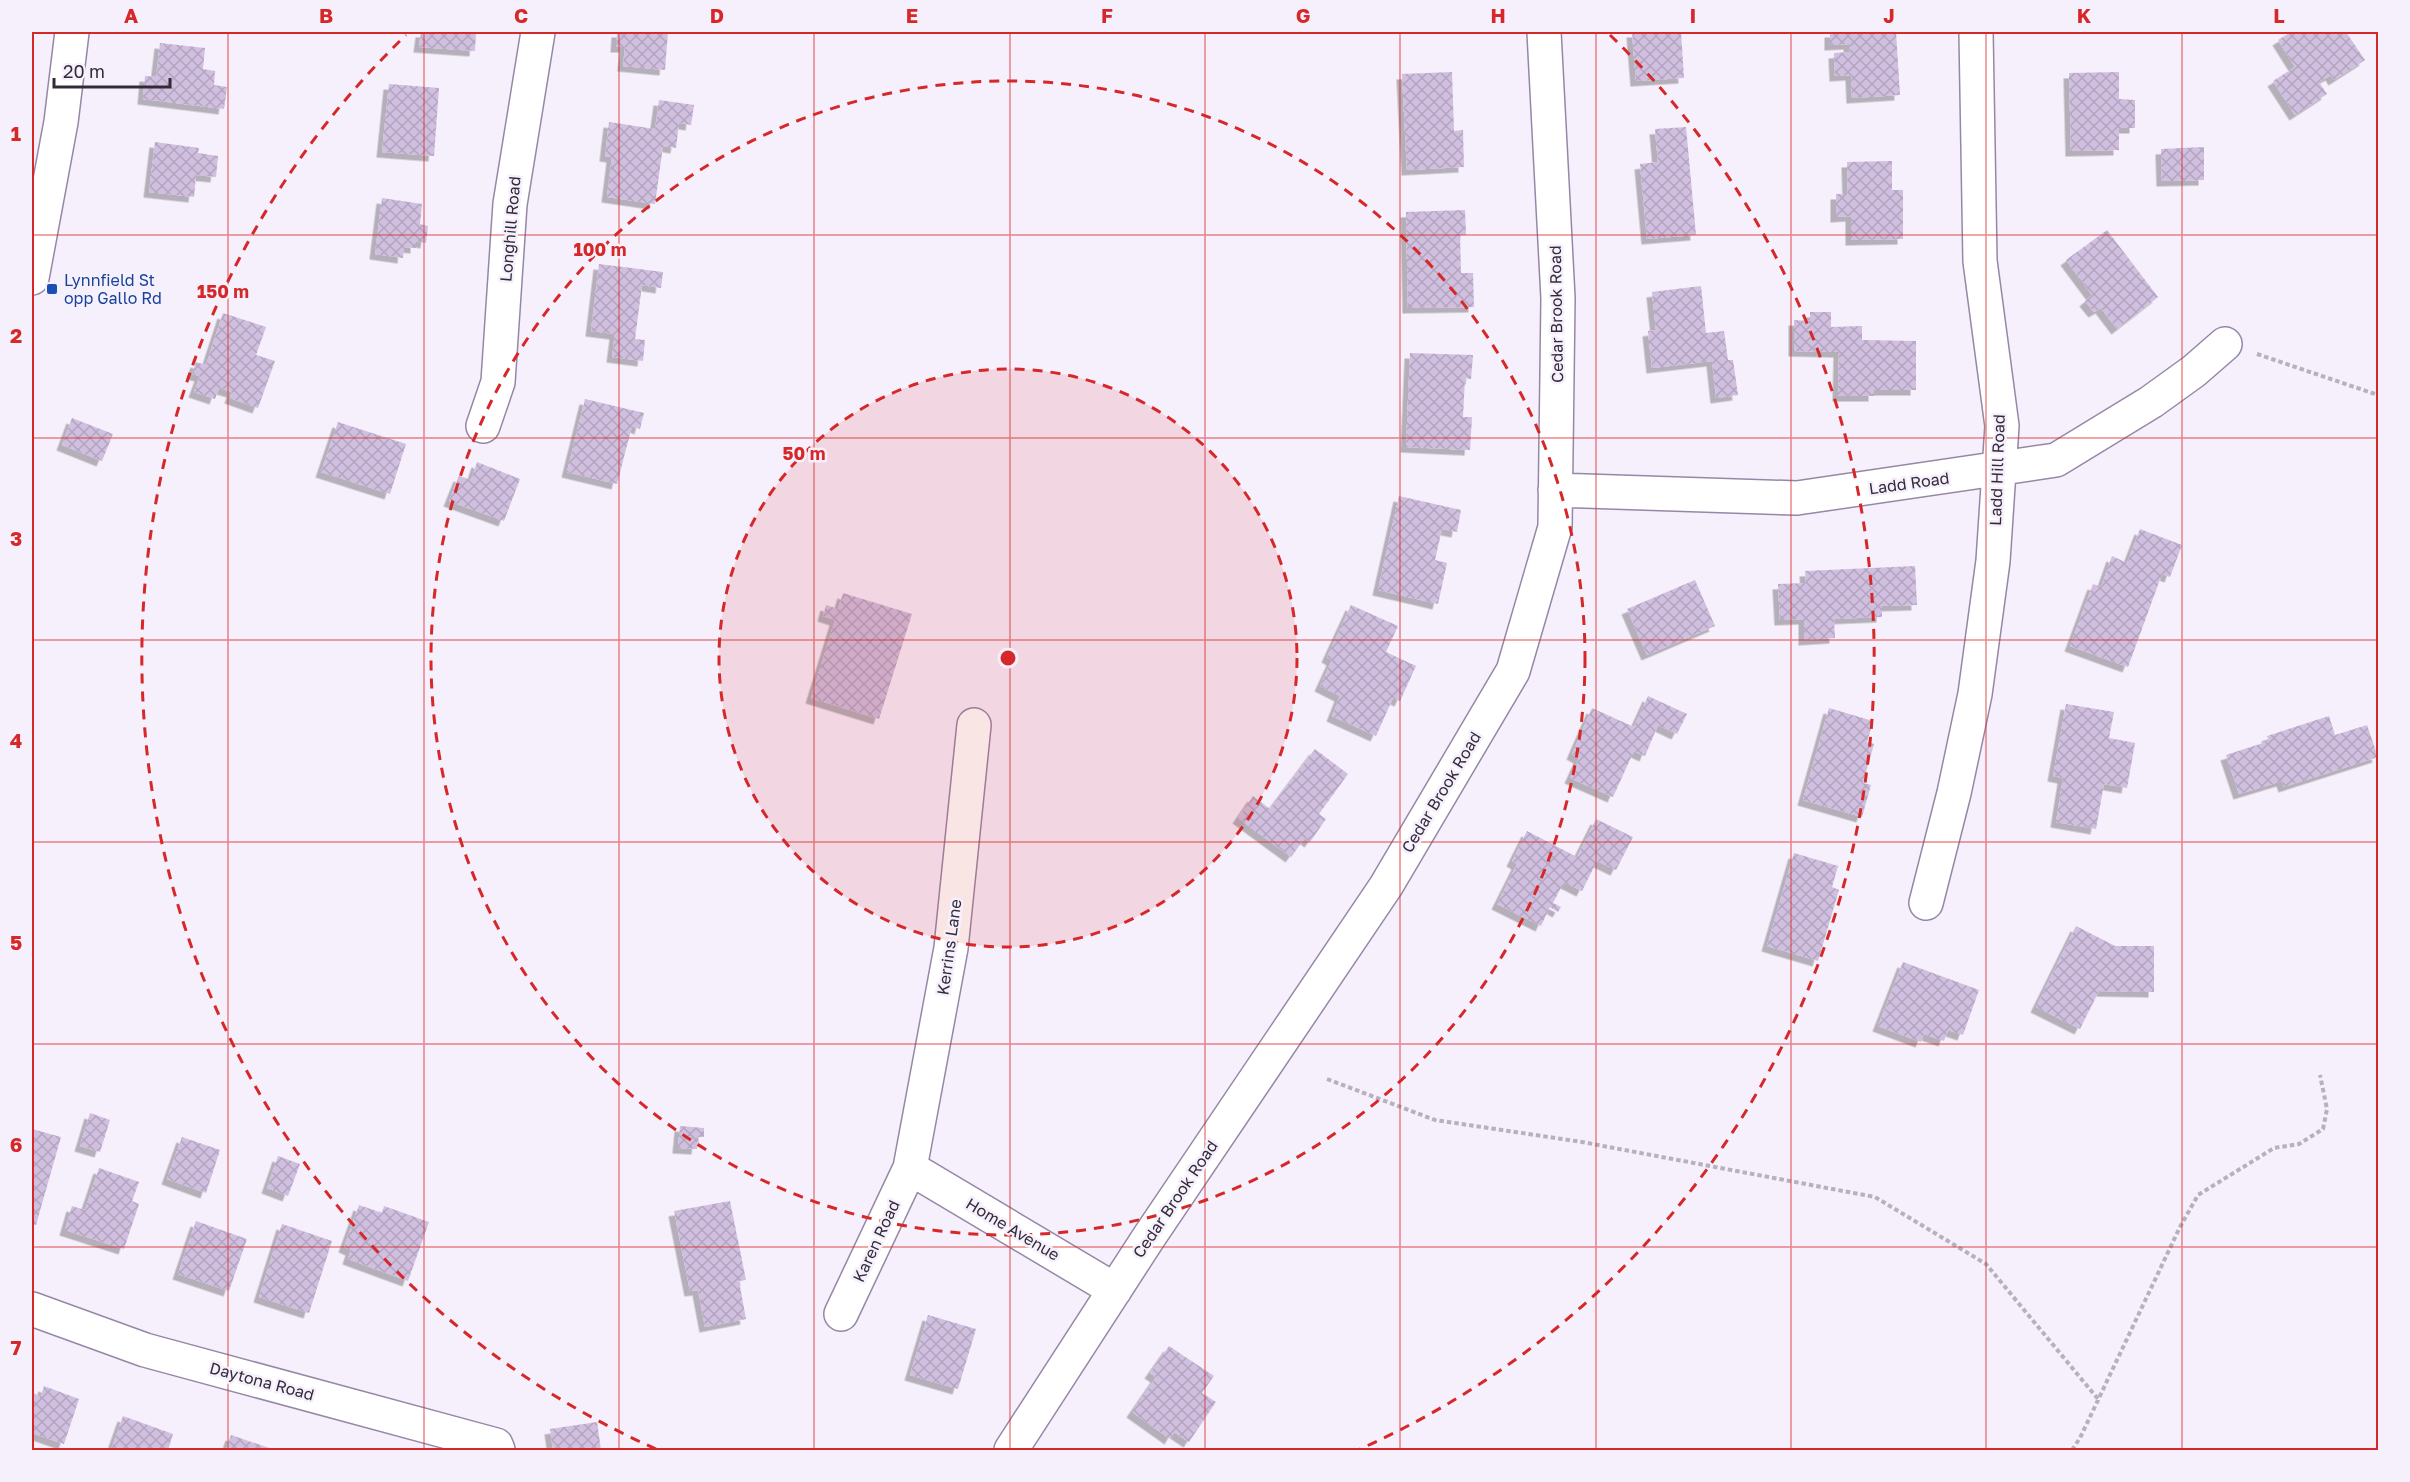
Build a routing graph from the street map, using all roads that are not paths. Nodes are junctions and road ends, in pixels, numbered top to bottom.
1 (72, 32) edge
2 (538, 32) edge
3 (1544, 32) edge
4 (1976, 32) edge
5 (38, 199) edge
6 (32, 278) edge
7 (2225, 344) road end
8 (483, 426) dead end
9 (1999, 469) junction
10 (1555, 490) junction
11 (974, 725) dead end
12 (1926, 903) dead end
13 (910, 1168) junction
14 (1115, 1290) junction
15 (32, 1309) edge
16 (842, 1314) dead end
17 (497, 1448) edge
18 (1011, 1450) edge

1 - 5 street
2 - 8 street, Longhill Road
3 - 10 street, Cedar Brook Road
4 - 9 street, Ladd Hill Road
5 - 6 street
7 - 9 street, Ladd Road
9 - 10 street, Ladd Road
9 - 12 street, Ladd Hill Road
10 - 14 street, Cedar Brook Road
11 - 13 street, Kerrins Lane
13 - 14 street, Home Avenue
13 - 16 street, Karen Road
14 - 18 street, Cedar Brook Road
15 - 17 street, Daytona Road

